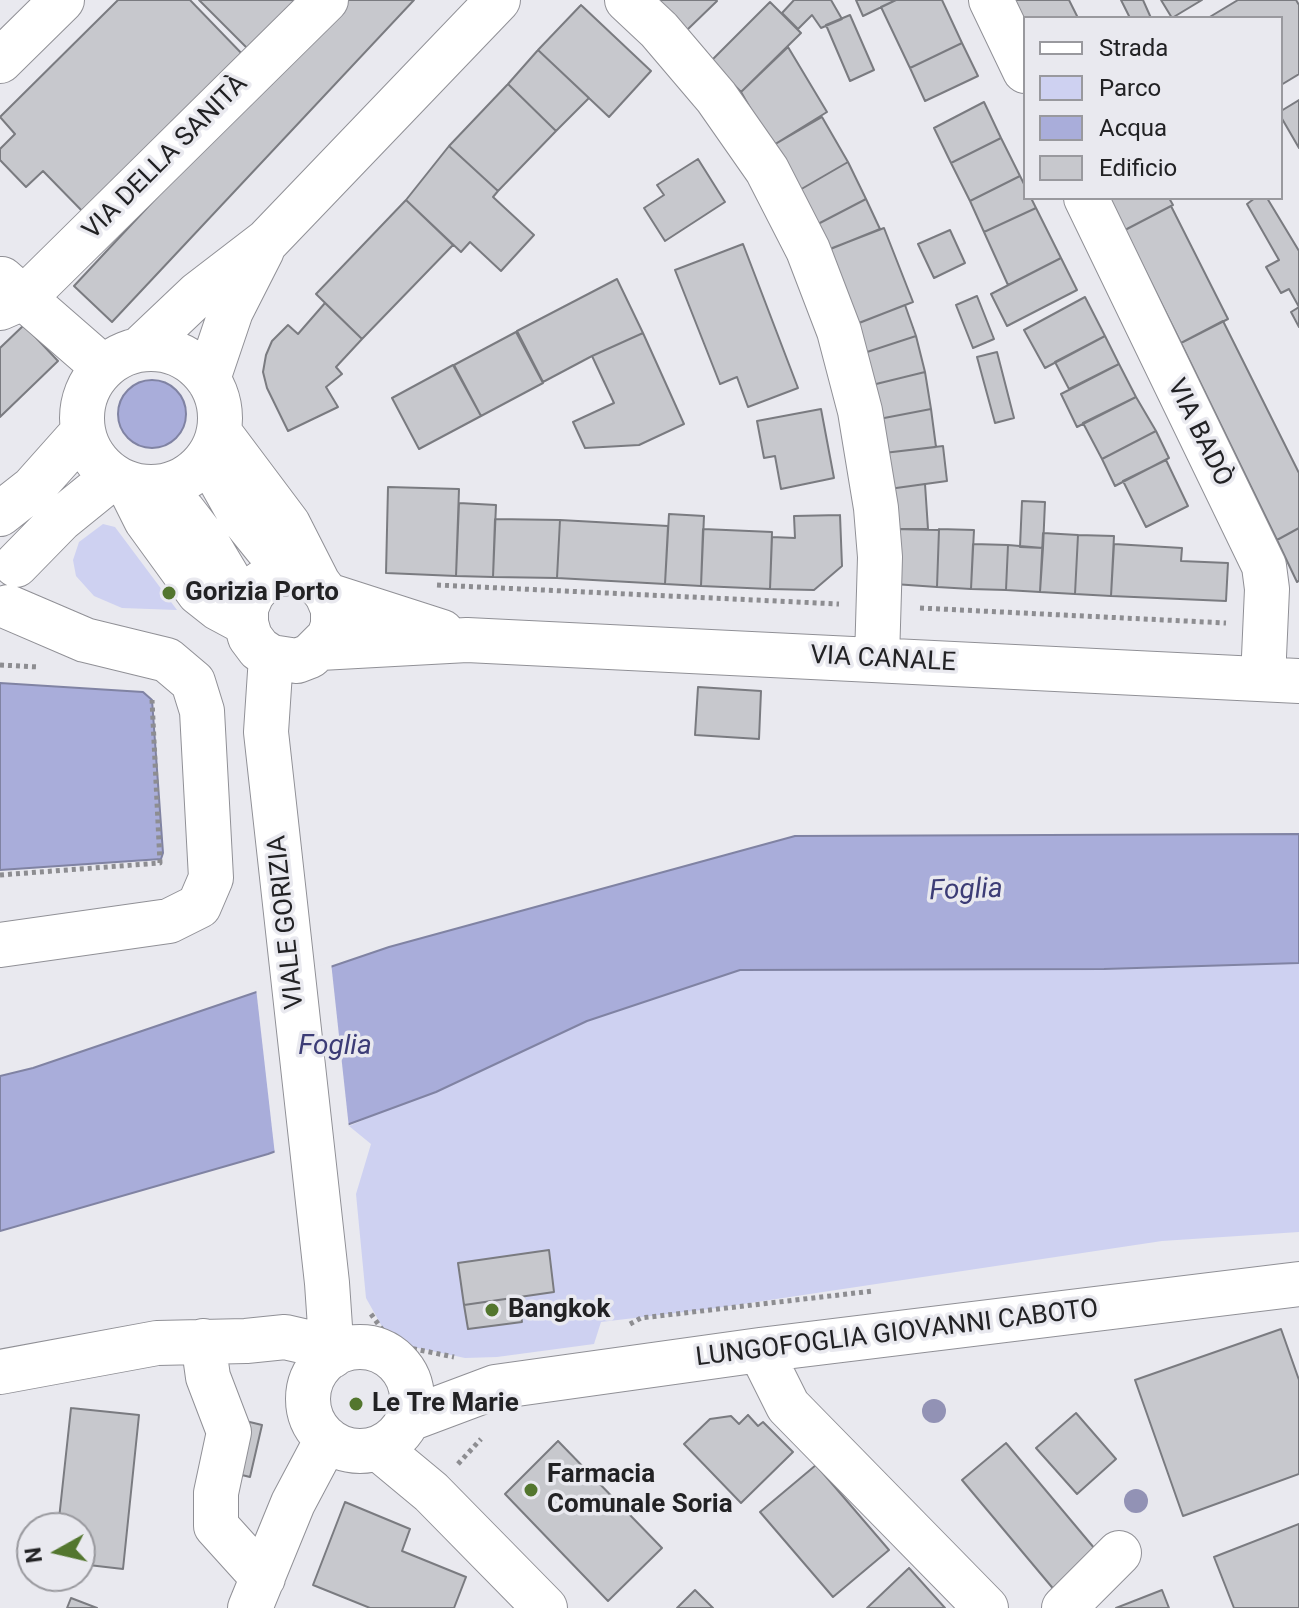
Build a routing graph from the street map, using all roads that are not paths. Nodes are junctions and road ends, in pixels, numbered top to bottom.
1 (62, 0) edge
2 (326, 0) edge
3 (498, 0) edge
4 (627, 0) edge
5 (991, 0) edge
6 (0, 61) edge
7 (1023, 67) edge
8 (1087, 200) edge
9 (267, 241) junction
10 (8, 294) edge
11 (122, 358) junction
12 (208, 379) junction
13 (82, 433) junction
14 (213, 445) junction
15 (129, 483) junction
16 (0, 514) edge
17 (6, 581) edge
18 (312, 583) junction
19 (246, 615) junction
20 (467, 640) junction
21 (877, 646) junction
22 (320, 648) junction
23 (271, 657) junction
24 (1281, 680) edge
25 (0, 945) edge
26 (1299, 1284) edge
27 (224, 1341) junction
28 (760, 1350) junction
29 (358, 1357) junction
30 (0, 1372) edge
31 (495, 1387) junction
32 (309, 1400) junction
33 (393, 1434) junction
34 (327, 1439) junction
35 (1119, 1553) dead end
36 (256, 1593) edge
37 (545, 1608) edge
38 (986, 1608) edge
39 (1064, 1608) edge

1 - 6 street
2 - 10 street, VIA DELLA SANITÀ
3 - 9 street
4 - 21 street
5 - 7 street
8 - 24 street, VIA BADÒ
9 - 11 street
9 - 12 street
10 - 11 street
11 - 12 street
11 - 13 street
12 - 14 street
13 - 15 street
13 - 16 street
14 - 15 street
14 - 18 street
15 - 17 street
15 - 19 street
17 - 25 street
18 - 19 street
18 - 20 street, VIA CANALE
18 - 22 street
19 - 23 street
20 - 21 street, VIA CANALE
20 - 22 street, VIA CANALE
21 - 24 street, VIA CANALE
22 - 23 street
23 - 29 street, VIALE GORIZIA
26 - 28 street, LUNGOFOGLIA GIOVANNI CABOTO
27 - 29 street, LUNGOFOGLIA GIOVANNI CABOTO
27 - 30 street, LUNGOFOGLIA GIOVANNI CABOTO
27 - 32 street
27 - 36 street
28 - 31 street, LUNGOFOGLIA GIOVANNI CABOTO
28 - 38 street
29 - 31 street, LUNGOFOGLIA GIOVANNI CABOTO
29 - 32 street
29 - 33 street
31 - 33 street, LUNGOFOGLIA GIOVANNI CABOTO
32 - 34 street
33 - 34 street
33 - 37 street
34 - 36 street
35 - 39 street

